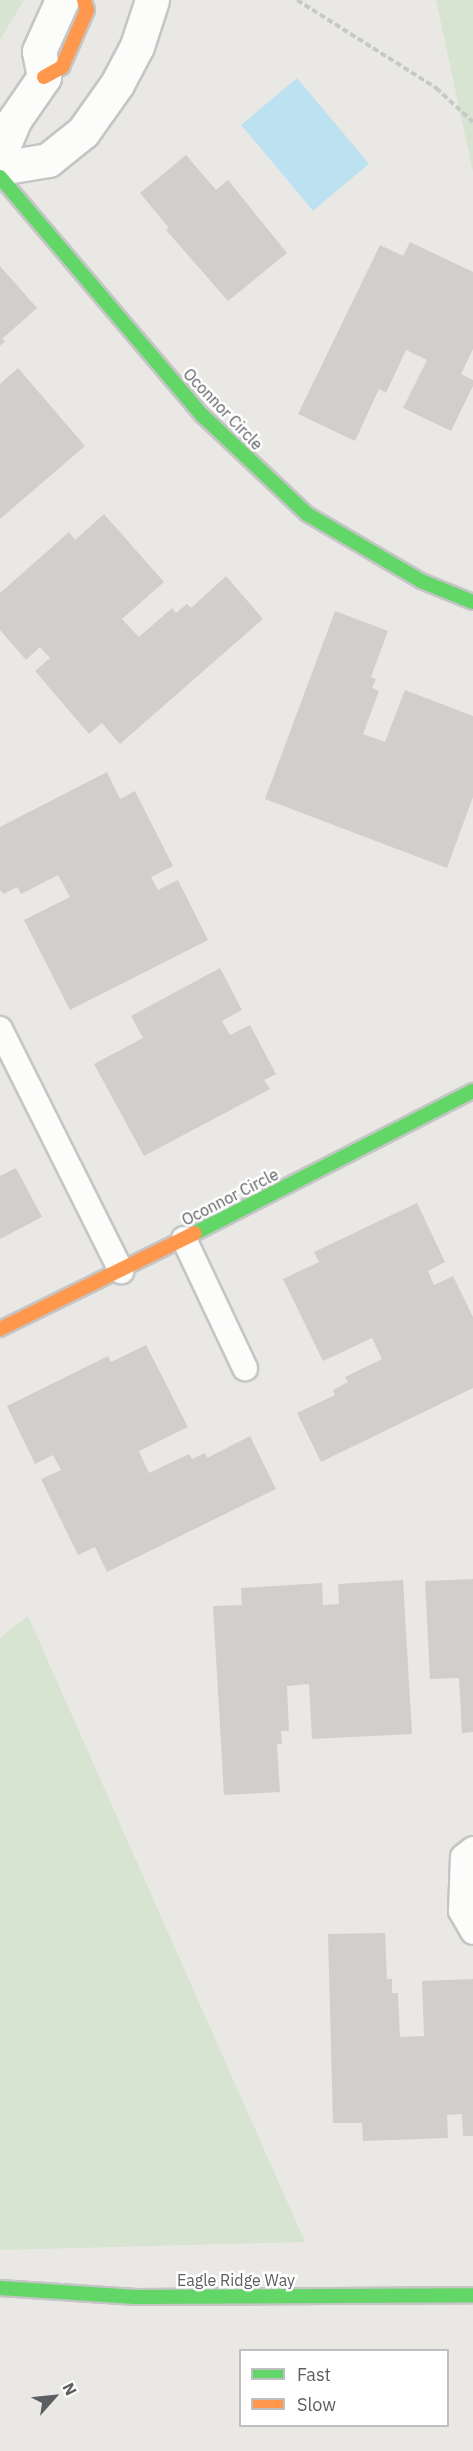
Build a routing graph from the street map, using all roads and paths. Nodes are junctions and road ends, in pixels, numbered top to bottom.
1 (62, 0) edge
2 (84, 0) edge
3 (152, 0) edge
4 (297, 0) edge
5 (44, 77) junction
6 (473, 122) edge
7 (0, 154) edge
8 (0, 168) edge
9 (0, 177) edge
10 (473, 602) edge
11 (0, 1029) edge
12 (473, 1091) edge
13 (184, 1239) junction
14 (121, 1271) junction
15 (0, 1329) edge
16 (245, 1368) dead end
17 (473, 1849) edge
18 (473, 1932) edge
19 (0, 2288) edge
20 (473, 2295) edge

1 - 5 street
2 - 5 street
3 - 8 street
4 - 6 path
5 - 7 street
9 - 10 street, Oconnor Circle
11 - 14 lane
12 - 13 street, Oconnor Circle
13 - 14 street, Oconnor Circle
13 - 16 lane
14 - 15 street, Oconnor Circle
17 - 18 lane
19 - 20 street, Eagle Ridge Way

